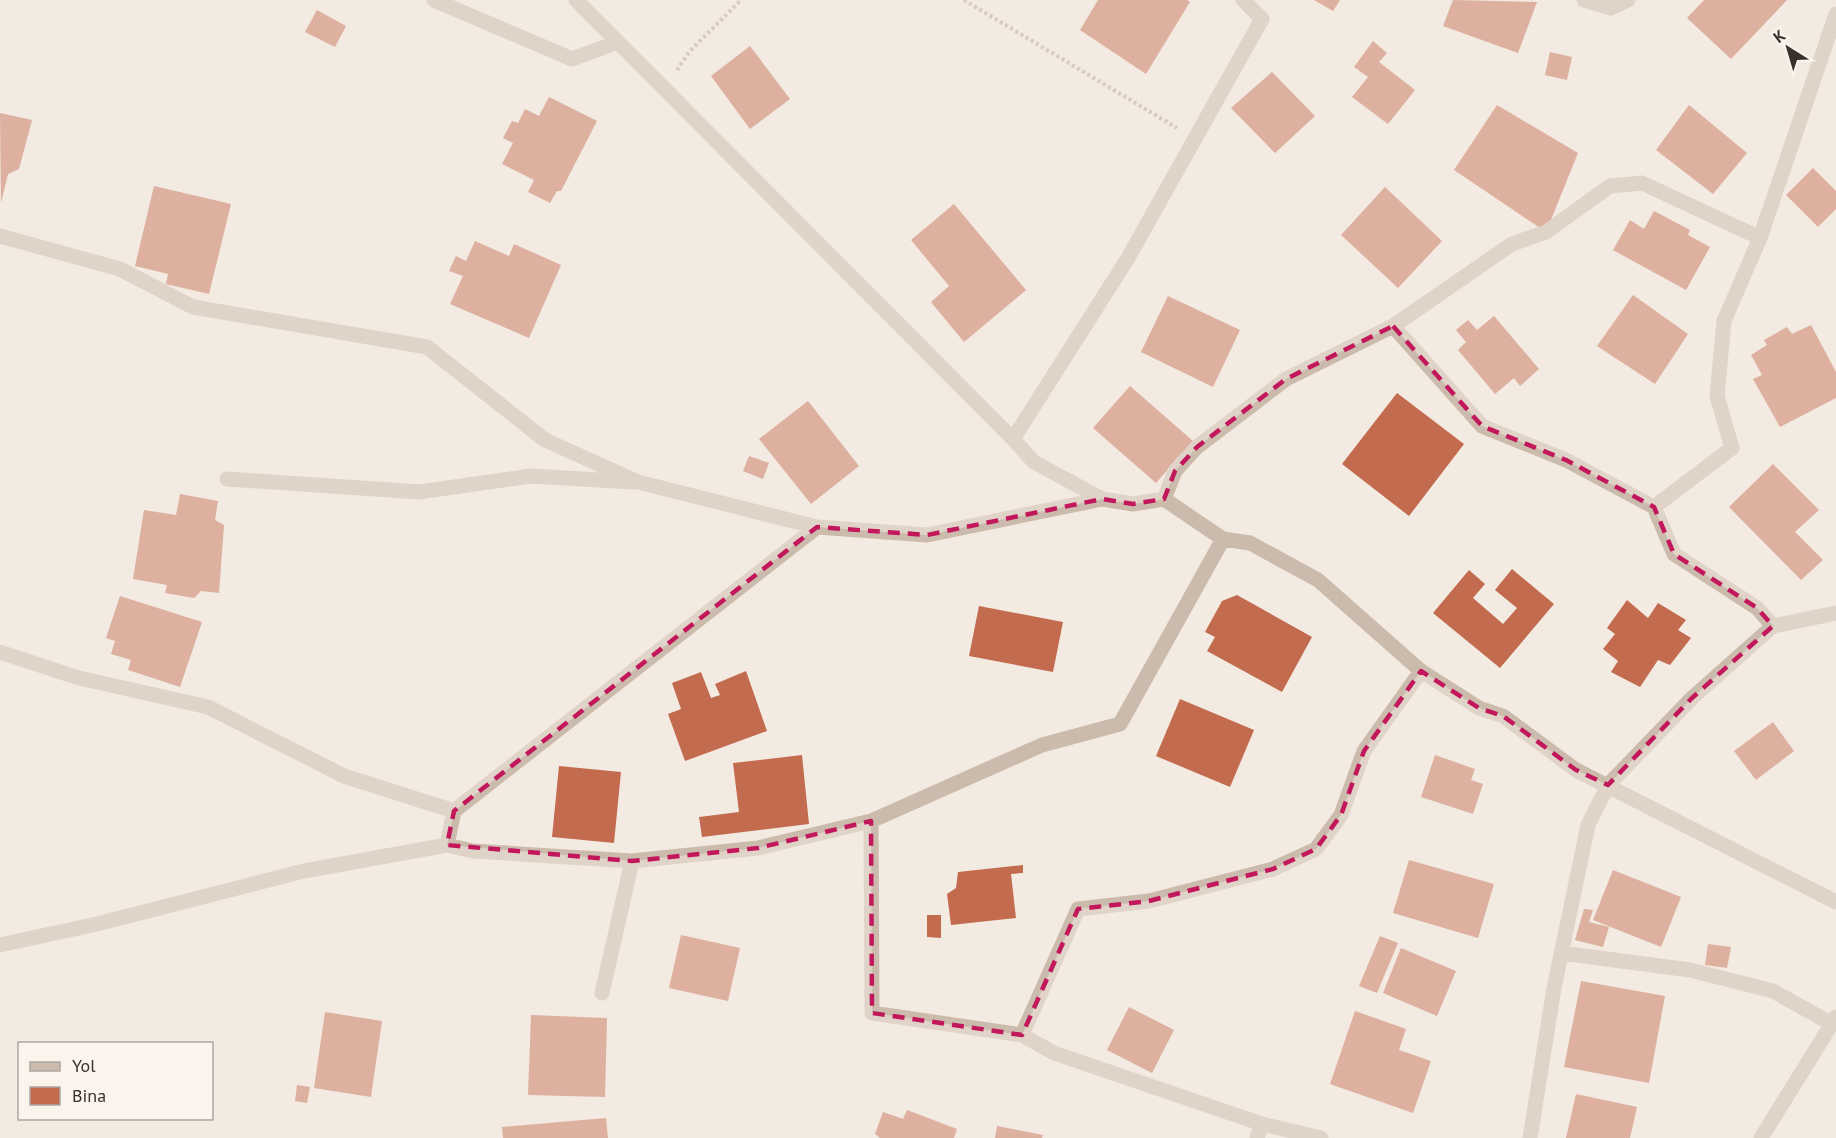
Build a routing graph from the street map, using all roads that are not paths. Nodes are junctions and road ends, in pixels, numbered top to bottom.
1 (434, 0) edge
2 (576, 0) edge
3 (1243, 0) edge
4 (1584, 0) edge
5 (1628, 0) edge
6 (1836, 14) edge
7 (618, 42) junction
8 (0, 236) edge
9 (1760, 238) junction
10 (1393, 326) junction
11 (1013, 439) junction
12 (227, 479) dead end
13 (638, 482) junction
14 (1102, 499) junction
15 (1164, 499) junction
16 (1654, 507) junction
17 (818, 527) junction
18 (1223, 539) junction
19 (1836, 613) edge
20 (1773, 626) junction
21 (0, 652) edge
22 (1422, 671) junction
23 (1608, 785) junction
24 (454, 812) junction
25 (871, 821) junction
26 (447, 845) junction
27 (632, 861) junction
28 (1836, 902) edge
29 (0, 945) edge
30 (1562, 953) junction
31 (602, 993) dead end
32 (1834, 1020) edge
33 (1022, 1035) junction
34 (1259, 1131) edge
35 (1321, 1138) edge
36 (1530, 1138) edge
37 (1761, 1138) edge

1 - 7 street
2 - 7 street
3 - 11 street
4 - 5 street
6 - 9 street
7 - 11 street
8 - 13 street
9 - 10 street
9 - 16 street
10 - 15 street
10 - 16 street
11 - 14 street
12 - 13 street
13 - 17 street
14 - 15 street
14 - 17 street
15 - 18 street
16 - 20 street
17 - 24 street
18 - 22 street
18 - 25 street
19 - 20 street
20 - 23 street
21 - 24 street
22 - 23 street
22 - 33 street
23 - 28 street
23 - 30 street
24 - 26 street
25 - 27 street
25 - 33 street
26 - 27 street
26 - 29 street
27 - 31 street
30 - 32 street
30 - 36 street
32 - 37 street
33 - 34 street
34 - 35 street

